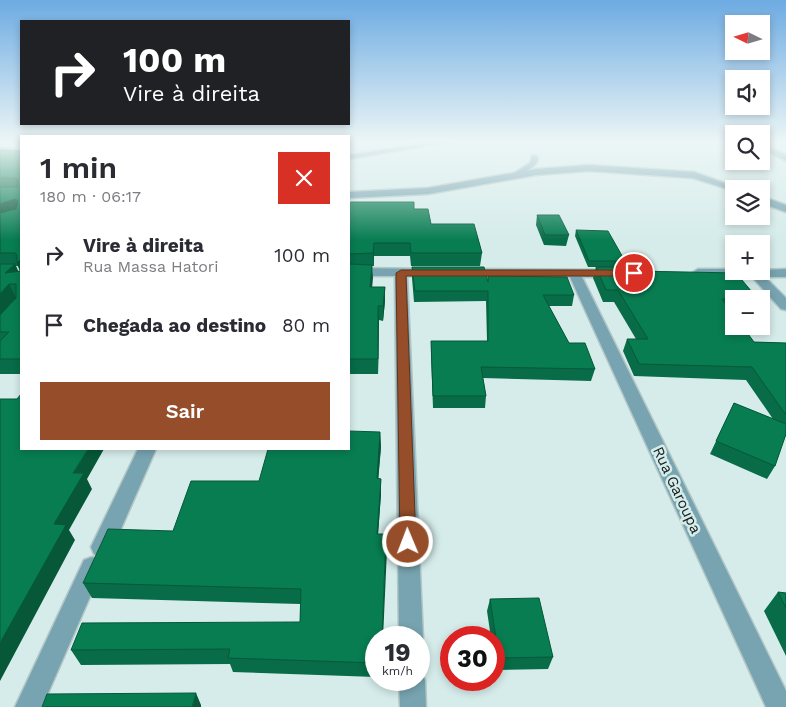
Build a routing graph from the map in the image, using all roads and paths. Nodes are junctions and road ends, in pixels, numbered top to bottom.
1 (516, 174) edge
2 (530, 174) edge
3 (681, 174) edge
4 (513, 176) junction
5 (725, 185) edge
6 (350, 188) edge
7 (350, 195) edge
8 (373, 195) junction
9 (770, 203) edge
10 (786, 209) edge
11 (350, 272) edge
12 (725, 272) edge
13 (770, 272) edge
14 (401, 273) junction
15 (574, 273) junction
16 (624, 273) edge
17 (684, 273) edge
18 (786, 273) edge
19 (762, 280) edge
20 (786, 306) edge
21 (147, 450) edge
22 (411, 626) edge
23 (412, 691) edge
24 (28, 707) edge
25 (413, 707) edge
26 (780, 707) edge

1 - 4 lane
2 - 4 street
3 - 5 street
4 - 8 street
6 - 8 street
7 - 8 street
9 - 10 street
11 - 14 street
12 - 17 street
13 - 18 street
14 - 15 street
14 - 22 street
15 - 16 street
15 - 26 street, Rua Garoupa
19 - 20 street
21 - 24 street
23 - 25 street

